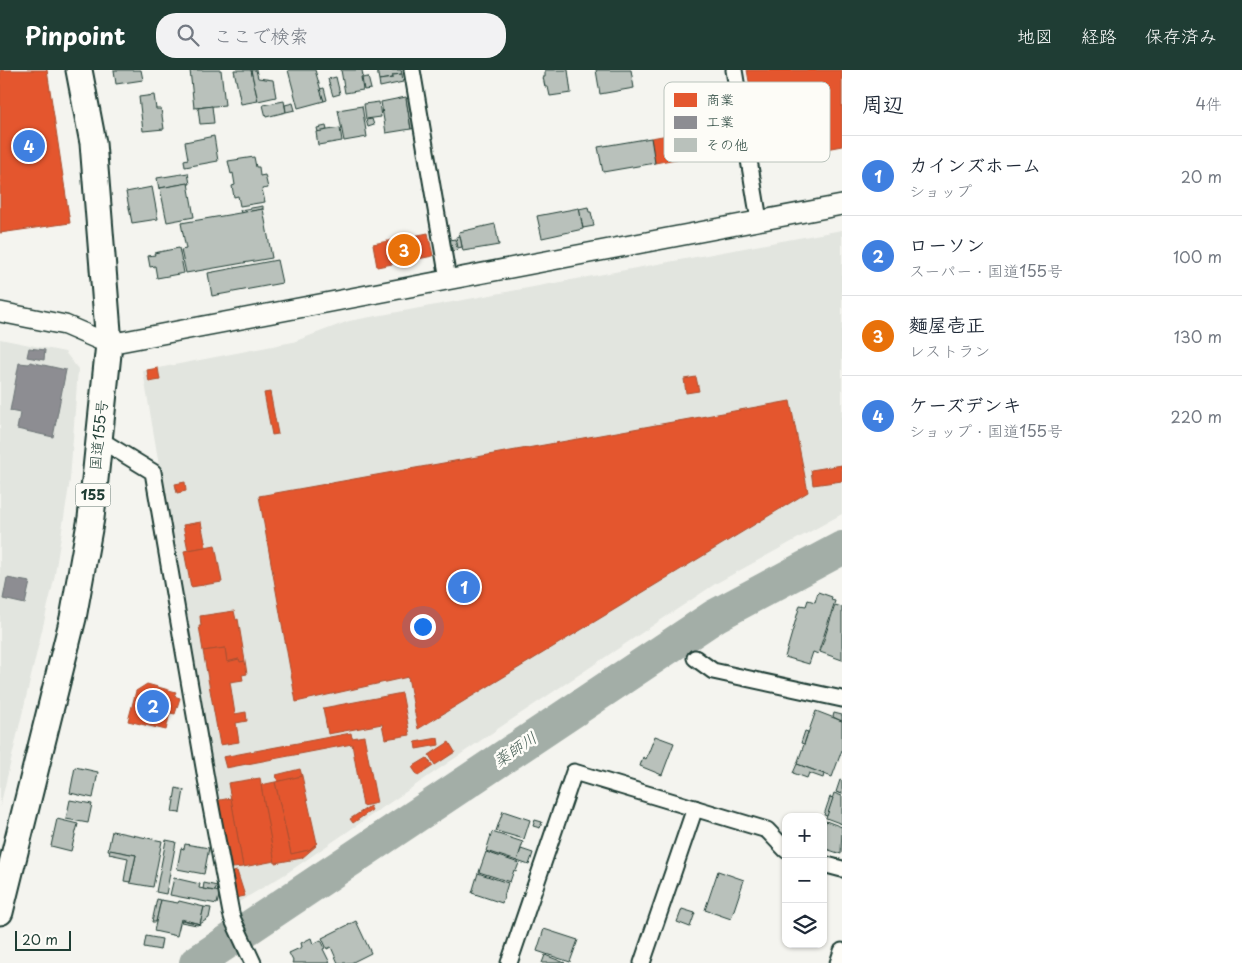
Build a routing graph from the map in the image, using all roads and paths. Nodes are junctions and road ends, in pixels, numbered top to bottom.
1 (79, 70) edge
2 (412, 70) edge
3 (749, 162) edge
4 (842, 205) edge
5 (759, 220) junction
6 (448, 280) junction
7 (0, 312) edge
8 (109, 344) junction
9 (99, 440) junction
10 (695, 658) dead end
11 (842, 699) edge
12 (695, 808) junction
13 (782, 846) edge
14 (827, 865) edge
15 (842, 869) edge
16 (0, 912) edge
17 (842, 950) edge
18 (251, 958) edge
19 (647, 962) edge
20 (509, 963) edge
21 (838, 963) edge

1 - 8 highway, 国道155号 / 155
2 - 6 street
3 - 5 street
4 - 5 street
5 - 6 street
6 - 8 street
7 - 8 street
8 - 9 highway, 国道155号 / 155
9 - 16 highway, 国道155号 / 155
9 - 18 street
10 - 11 street
12 - 13 street
12 - 19 street
12 - 20 street
14 - 15 street
17 - 21 street

